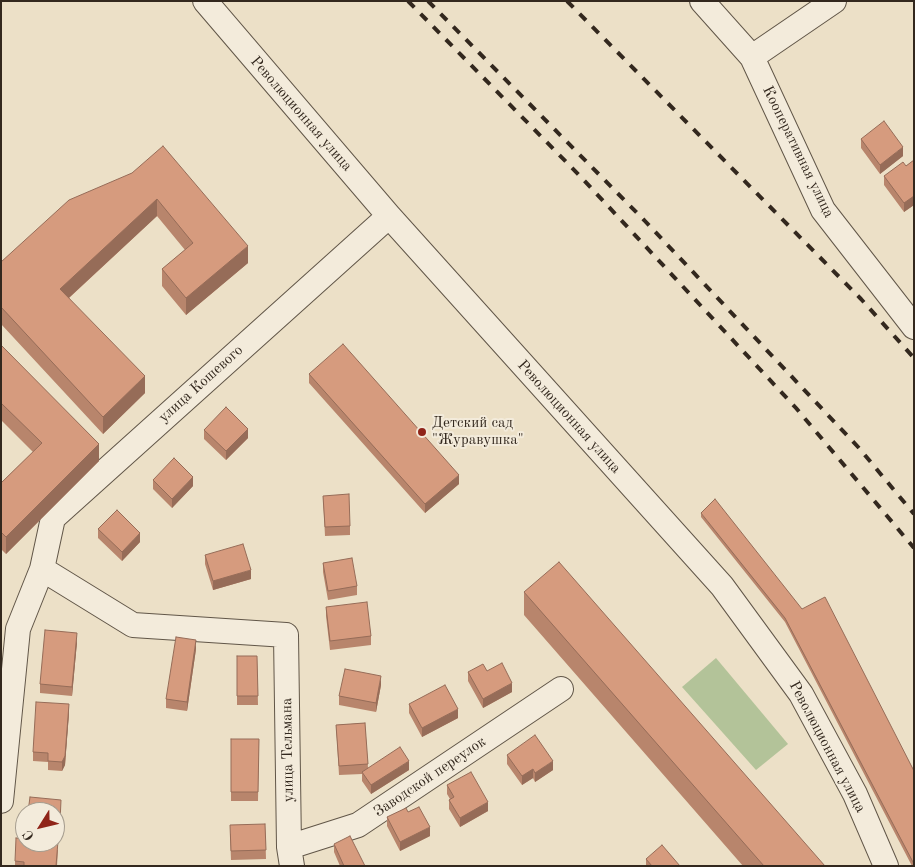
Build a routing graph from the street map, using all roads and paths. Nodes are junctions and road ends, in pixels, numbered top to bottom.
1 (205, 1) edge
2 (702, 1) edge
3 (834, 1) edge
4 (752, 57) junction
5 (389, 216) junction
6 (914, 327) edge
7 (42, 569) junction
8 (561, 689) dead end
9 (1, 801) edge
10 (291, 856) edge
11 (886, 866) edge

1 - 5 street, Революционная улица
2 - 4 street, Кооперативная улица
3 - 4 street
4 - 6 street, Кооперативная улица
5 - 7 street, улица Кошевого
5 - 11 street, Революционная улица
7 - 9 street, улица Кошевого
7 - 10 street, улица Тельмана
8 - 10 street, Заводской переулок

